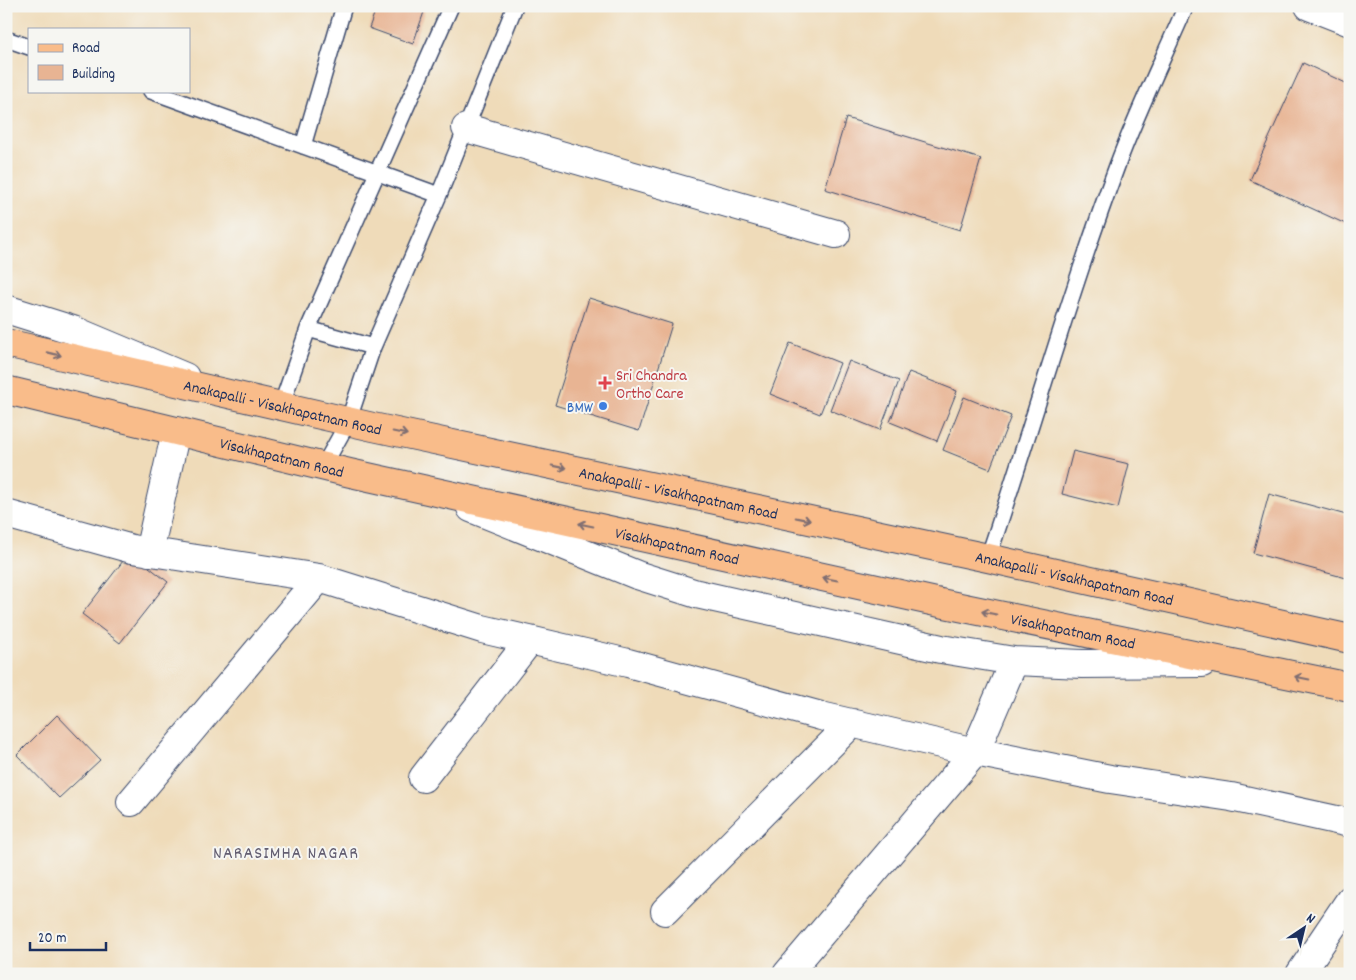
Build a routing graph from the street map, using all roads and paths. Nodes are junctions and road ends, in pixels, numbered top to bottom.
1 (344, 6) edge
2 (451, 6) edge
3 (515, 6) edge
4 (1186, 6) edge
5 (1309, 6) edge
6 (1350, 22) edge
7 (6, 39) edge
8 (28, 47) edge
9 (154, 92) edge
10 (466, 128) junction
11 (303, 146) junction
12 (377, 172) junction
13 (439, 195) junction
14 (836, 234) dead end
15 (6, 309) edge
16 (308, 329) junction
17 (6, 343) edge
18 (373, 348) junction
19 (6, 390) edge
20 (220, 392) junction
21 (281, 406) junction
22 (348, 422) junction
23 (176, 431) junction
24 (322, 467) junction
25 (426, 489) junction
26 (6, 514) edge
27 (149, 552) junction
28 (988, 558) junction
29 (319, 578) junction
30 (1350, 639) edge
31 (530, 640) junction
32 (1014, 661) junction
33 (1228, 662) junction
34 (1350, 687) edge
35 (852, 723) junction
36 (975, 752) junction
37 (423, 778) dead end
38 (131, 802) dead end
39 (1350, 823) edge
40 (1350, 900) edge
41 (666, 911) dead end
42 (788, 974) edge
43 (1300, 974) edge

1 - 11 lane
2 - 12 lane
3 - 10 lane
4 - 28 lane
5 - 6 street
7 - 8 lane
9 - 11 lane
10 - 13 lane
10 - 14 street
11 - 12 lane
12 - 13 lane
12 - 16 lane
13 - 18 lane
15 - 20 street
16 - 18 lane
16 - 21 lane
17 -> 20 main road, Anakapalli - Visakhapatnam Road
18 - 22 lane
19 - 23 main road, Visakhapatnam Road
20 - 21 main road, Anakapalli - Visakhapatnam Road
21 - 22 main road, Anakapalli - Visakhapatnam Road
22 - 24 lane
22 -> 28 main road, Anakapalli - Visakhapatnam Road
23 - 24 main road, Visakhapatnam Road
23 - 27 street
24 - 25 main road, Visakhapatnam Road
25 - 32 street
33 -> 25 main road, Visakhapatnam Road
26 - 27 street
27 - 29 street
28 - 30 main road, Anakapalli - Visakhapatnam Road
29 - 31 street
29 - 38 street
31 - 35 street
31 - 37 street
32 - 33 street
32 - 36 street
34 -> 33 main road, Visakhapatnam Road
35 - 36 street
35 - 41 street
36 - 39 street
36 - 42 street
40 - 43 street

